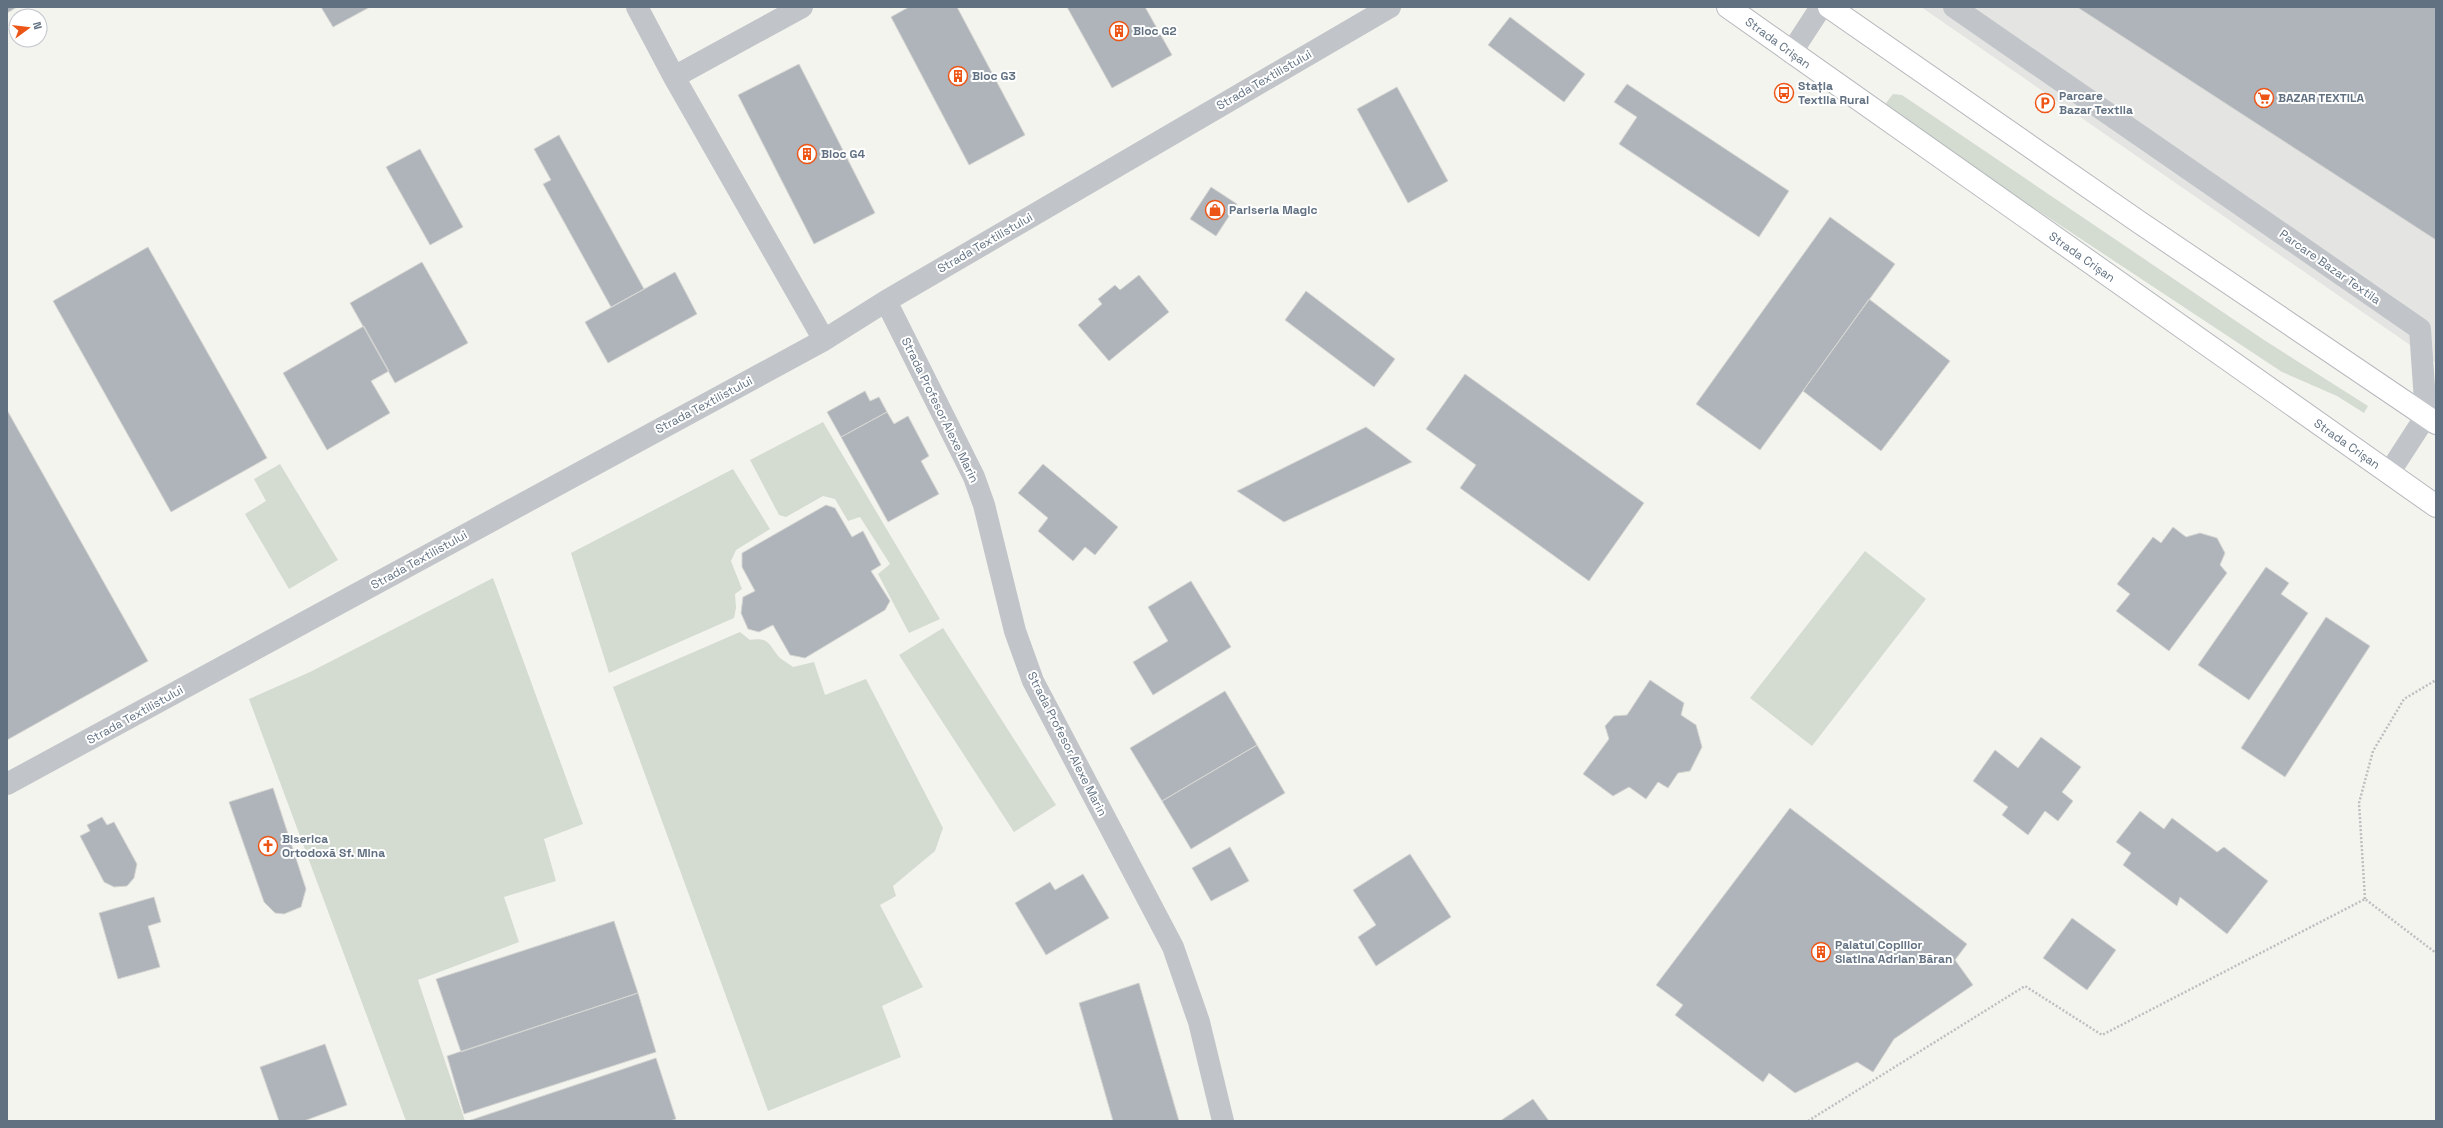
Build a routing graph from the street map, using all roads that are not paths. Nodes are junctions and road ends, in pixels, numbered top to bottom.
1 (637, 7) edge
2 (802, 7) edge
3 (1390, 7) edge
4 (1728, 7) edge
5 (1822, 7) edge
6 (1829, 7) edge
7 (1954, 7) edge
8 (1791, 53) junction
9 (674, 76) junction
10 (886, 301) junction
11 (824, 340) junction
12 (2431, 419) edge
13 (2389, 473) junction
14 (2436, 506) edge
15 (7, 784) edge
16 (1223, 1121) edge

1 - 9 street
2 - 9 street
3 - 10 street, Strada Textilistului
4 - 8 main road, Strada Crișan
5 - 8 street
6 - 12 main road
7 - 12 street, Parcare Bazar Textila
8 - 13 main road, Strada Crișan
9 - 11 street
10 - 11 street, Strada Textilistului
10 - 16 street, Strada Profesor Alexe Marin
11 - 15 street, Strada Textilistului
12 - 13 street
13 - 14 main road, Strada Crișan

